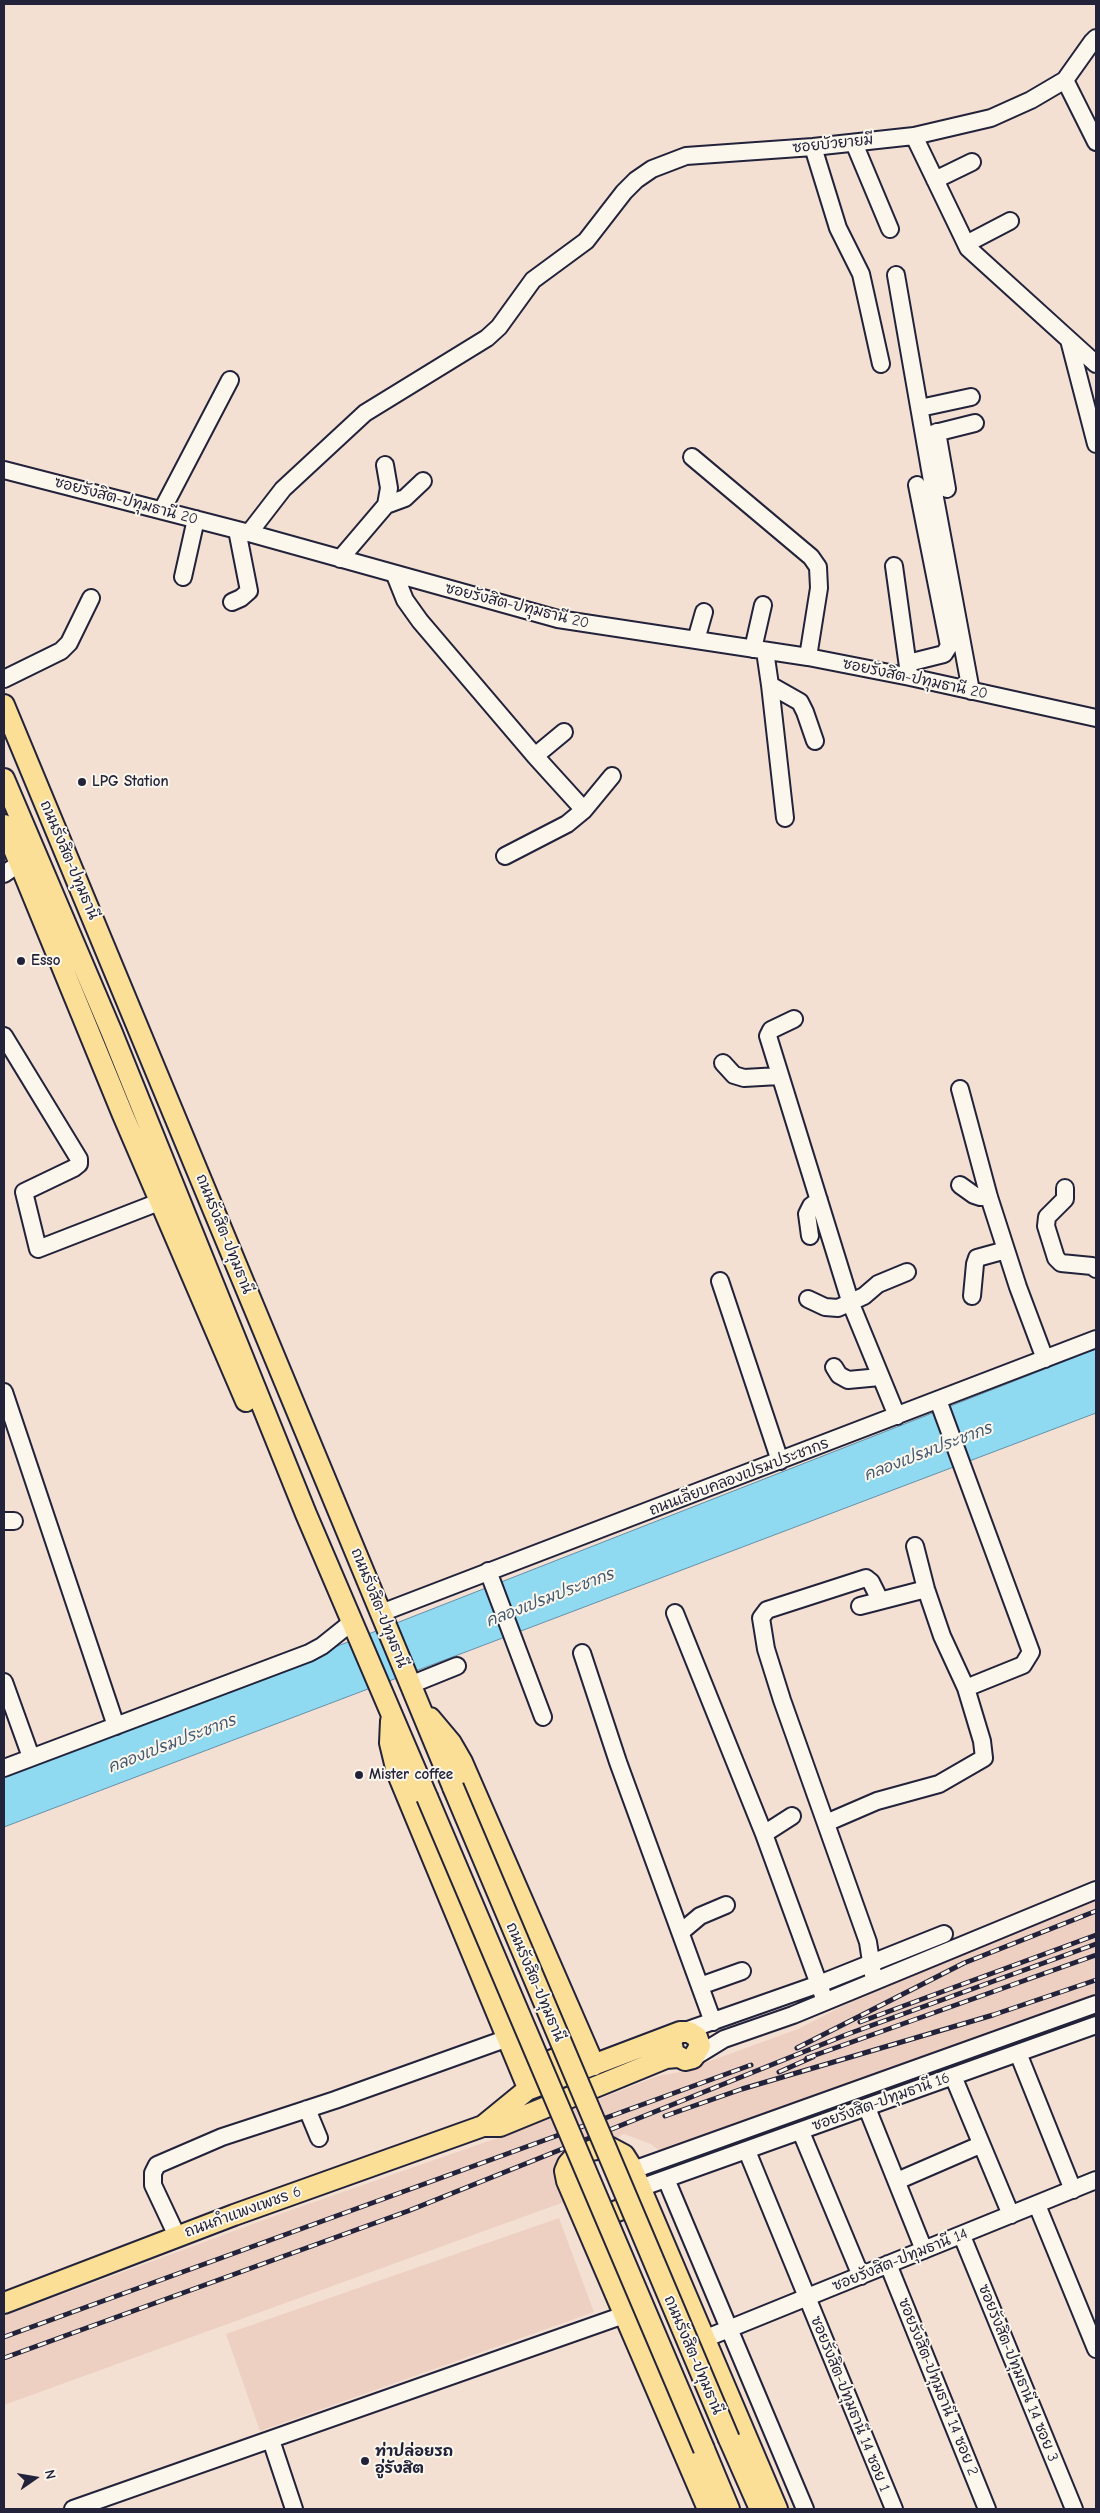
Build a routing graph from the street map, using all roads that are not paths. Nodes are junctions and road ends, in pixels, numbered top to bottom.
1 (1094, 45) edge
2 (1065, 80) junction
3 (914, 136) junction
4 (1096, 142) edge
5 (854, 143) junction
6 (813, 147) junction
7 (972, 162) dead end
8 (935, 180) junction
9 (1010, 221) dead end
10 (890, 229) dead end
11 (966, 244) junction
12 (896, 275) dead end
13 (1069, 340) junction
14 (922, 353) dead end
15 (881, 364) dead end
16 (1096, 364) edge
17 (230, 380) dead end
18 (971, 397) dead end
19 (1091, 401) edge
20 (926, 407) junction
21 (976, 423) dead end
22 (931, 434) junction
23 (1096, 444) edge
24 (692, 457) dead end
25 (385, 465) dead end
26 (4, 470) edge
27 (422, 481) dead end
28 (917, 485) dead end
29 (386, 505) junction
30 (162, 510) junction
31 (196, 519) junction
32 (243, 531) junction
33 (340, 559) junction
34 (894, 566) dead end
35 (395, 575) junction
36 (183, 577) dead end
37 (91, 598) dead end
38 (232, 602) dead end
39 (763, 605) dead end
40 (704, 612) dead end
41 (696, 640) junction
42 (759, 650) junction
43 (808, 657) junction
44 (909, 670) junction
45 (4, 679) edge
46 (770, 685) junction
47 (976, 692) junction
48 (4, 705) edge
49 (1096, 718) edge
50 (564, 732) dead end
51 (815, 741) dead end
52 (535, 756) junction
53 (612, 776) dead end
54 (4, 779) edge
55 (584, 810) junction
56 (785, 818) dead end
57 (4, 825) edge
58 (505, 856) dead end
59 (12, 869) edge
60 (794, 1019) dead end
61 (4, 1036) edge
62 (723, 1063) dead end
63 (780, 1076) junction
64 (960, 1089) dead end
65 (960, 1185) dead end
66 (1065, 1188) dead end
67 (989, 1197) junction
68 (819, 1200) junction
69 (159, 1202) junction
70 (810, 1236) dead end
71 (1006, 1250) junction
72 (1096, 1269) edge
73 (907, 1272) dead end
74 (720, 1281) dead end
75 (972, 1296) dead end
76 (808, 1299) dead end
77 (851, 1304) junction
78 (1096, 1339) edge
79 (1044, 1359) junction
80 (834, 1367) dead end
81 (880, 1377) junction
82 (4, 1392) edge
83 (939, 1402) junction
84 (897, 1416) junction
85 (284, 1459) junction
86 (780, 1461) junction
87 (915, 1546) dead end
88 (489, 1574) junction
89 (926, 1589) junction
90 (880, 1600) junction
91 (860, 1606) dead end
92 (675, 1613) dead end
93 (383, 1618) junction
94 (355, 1628) junction
95 (582, 1653) dead end
96 (457, 1666) dead end
97 (4, 1682) edge
98 (966, 1688) junction
99 (411, 1689) junction
100 (391, 1715) junction
101 (543, 1717) dead end
102 (116, 1726) junction
103 (31, 1757) junction
104 (4, 1768) edge
105 (792, 1816) dead end
106 (826, 1823) junction
107 (764, 1834) junction
108 (1096, 1890) edge
109 (726, 1905) dead end
110 (681, 1932) junction
111 (944, 1934) dead end
112 (871, 1963) junction
113 (742, 1971) dead end
114 (874, 1981) junction
115 (819, 1984) junction
116 (700, 1986) junction
117 (825, 2002) junction
118 (1096, 2004) edge
119 (713, 2022) junction
120 (1096, 2025) edge
121 (686, 2034) junction
122 (508, 2038) junction
123 (724, 2039) junction
124 (1018, 2053) junction
125 (590, 2056) junction
126 (685, 2058) junction
127 (953, 2076) junction
128 (524, 2081) junction
129 (866, 2108) junction
130 (306, 2109) junction
131 (483, 2126) junction
132 (801, 2132) junction
133 (319, 2138) dead end
134 (980, 2145) junction
135 (747, 2152) junction
136 (666, 2179) junction
137 (1096, 2180) edge
138 (897, 2181) junction
139 (639, 2186) junction
140 (1073, 2190) junction
141 (1037, 2205) junction
142 (1011, 2215) junction
143 (584, 2224) junction
144 (178, 2236) junction
145 (962, 2236) junction
146 (924, 2250) junction
147 (888, 2264) junction
148 (861, 2276) junction
149 (806, 2298) junction
150 (4, 2303) edge
151 (624, 2315) junction
152 (728, 2329) junction
153 (704, 2338) junction
154 (1096, 2349) edge
155 (271, 2440) junction
156 (73, 2509) edge
157 (294, 2509) edge
158 (708, 2509) edge
159 (729, 2509) edge
160 (760, 2509) edge
161 (777, 2509) edge
162 (805, 2509) edge
163 (894, 2509) edge
164 (987, 2509) edge
165 (1074, 2509) edge

1 - 2 street, ซอยบัวยายมี
2 - 3 street, ซอยบัวยายมี
2 - 4 street
3 - 5 street, ซอยบัวยายมี
3 - 8 street
5 - 6 street, ซอยบัวยายมี
5 - 10 street
6 - 15 street
6 - 32 street, ซอยบัวยายมี
7 - 8 street
8 - 11 street
9 - 11 street
11 - 13 street
12 - 20 street
13 - 16 street
13 - 19 street
14 - 20 street
17 - 30 street
18 - 20 street
19 - 23 street
20 - 22 street
21 - 22 street
22 - 47 street
24 - 43 street
25 - 29 street
26 - 30 street, ซอยรังสิต-ปทุมธานี 20
27 - 29 street
28 - 44 street
29 - 33 street
30 - 31 street, ซอยรังสิต-ปทุมธานี 20
31 - 32 street, ซอยรังสิต-ปทุมธานี 20
31 - 36 street
32 - 33 street, ซอยรังสิต-ปทุมธานี 20
32 - 38 street
33 - 35 street, ซอยรังสิต-ปทุมธานี 20
34 - 44 street
35 - 41 street, ซอยรังสิต-ปทุมธานี 20
35 - 52 street
37 - 45 street
39 - 42 street
40 - 41 street
41 - 42 street, ซอยรังสิต-ปทุมธานี 20
42 - 43 street, ซอยรังสิต-ปทุมธานี 20
42 - 46 street
43 - 44 street, ซอยรังสิต-ปทุมธานี 20
44 - 47 street, ซอยรังสิต-ปทุมธานี 20
46 - 51 street
46 - 56 street
47 - 49 street, ซอยรังสิต-ปทุมธานี 20
48 - 93 main road, ถนนรังสิต-ปทุมธานี
50 - 52 street
52 - 55 street
53 - 55 street
54 - 85 main road, ถนนรังสิต-ปทุมธานี
55 - 58 street
57 - 59 main road
59 - 69 main road
60 - 63 street
61 - 69 street
62 - 63 street
63 - 68 street
64 - 67 street
65 - 67 street
66 - 72 street
67 - 71 street
68 - 70 street
68 - 77 street
69 - 85 main road
71 - 75 street
71 - 79 street
73 - 77 street
74 - 86 street
76 - 77 street
77 - 81 street
78 - 79 street, ถนนเลียบคลองเปรมประชากร
79 - 83 street, ถนนเลียบคลองเปรมประชากร
80 - 81 street
81 - 84 street
82 - 102 street
83 - 84 street, ถนนเลียบคลองเปรมประชากร
83 - 98 street
84 - 86 street, ถนนเลียบคลองเปรมประชากร
85 - 94 main road, ถนนรังสิต-ปทุมธานี
86 - 88 street, ถนนเลียบคลองเปรมประชากร
87 - 89 street
88 - 93 street, ถนนเลียบคลองเปรมประชากร
88 - 101 street
89 - 90 street
89 - 98 street
90 - 91 street
90 - 106 street
92 - 107 street
93 - 99 main road, ถนนรังสิต-ปทุมธานี
94 - 100 main road, ถนนรังสิต-ปทุมธานี
94 - 102 street
95 - 110 street
96 - 99 street
97 - 103 street
98 - 106 street
99 - 125 main road
99 - 160 main road, ถนนรังสิต-ปทุมธานี, bridge
100 - 122 main road
100 - 159 main road, ถนนรังสิต-ปทุมธานี, bridge
102 - 103 street
103 - 104 street
105 - 107 street
106 - 112 street
107 - 115 street
108 - 114 street
109 - 110 street
110 - 116 street
111 - 112 street
112 - 114 street
112 - 115 street
113 - 116 street
114 - 117 street
115 - 117 street
115 - 119 street
116 - 119 street
117 - 123 street
118 - 139 street
119 - 121 street
120 - 124 street, ซอยรังสิต-ปทุมธานี 16
121 - 123 street
121 - 125 main road, ถนนกำแพงเพชร 6
121 - 126 main road
122 - 128 main road
122 - 130 street
123 - 126 street
124 - 127 street, ซอยรังสิต-ปทุมธานี 16
124 - 140 street
125 - 128 main road, ถนนกำแพงเพชร 6
126 - 131 main road, ถนนกำแพงเพชร 6
127 - 129 street, ซอยรังสิต-ปทุมธานี 16
127 - 134 street
128 - 131 main road, ถนนกำแพงเพชร 6
129 - 132 street, ซอยรังสิต-ปทุมธานี 16
129 - 138 street
130 - 133 street
130 - 144 street
131 - 144 main road, ถนนกำแพงเพชร 6
132 - 135 street, ซอยรังสิต-ปทุมธานี 16
132 - 148 street
134 - 138 street
134 - 142 street
135 - 136 street, ซอยรังสิต-ปทุมธานี 16
135 - 149 street, ซอยรังสิต-ปทุมธานี 14 ซอย 1
136 - 139 street, ซอยรังสิต-ปทุมธานี 16
136 - 152 street
137 - 140 street, ซอยรังสิต-ปทุมธานี 14
138 - 146 street
139 - 143 main road
139 - 143 main road
139 - 153 main road
140 - 141 street, ซอยรังสิต-ปทุมธานี 14
141 - 142 street, ซอยรังสิต-ปทุมธานี 14
141 - 154 street
142 - 145 street, ซอยรังสิต-ปทุมธานี 14
143 - 151 main road
144 - 150 main road, ถนนกำแพงเพชร 6
145 - 146 street, ซอยรังสิต-ปทุมธานี 14
145 - 165 street, ซอยรังสิต-ปทุมธานี 14 ซอย 3
146 - 147 street, ซอยรังสิต-ปทุมธานี 14
147 - 148 street, ซอยรังสิต-ปทุมธานี 14
147 - 164 street, ซอยรังสิต-ปทุมธานี 14 ซอย 2
148 - 149 street, ซอยรังสิต-ปทุมธานี 14
149 - 152 street, ซอยรังสิต-ปทุมธานี 14
149 - 163 street, ซอยรังสิต-ปทุมธานี 14 ซอย 1
151 - 155 street
151 - 158 main road
152 - 153 street, ซอยรังสิต-ปทุมธานี 14
152 - 162 street
153 - 161 main road
155 - 156 street
155 - 157 street

